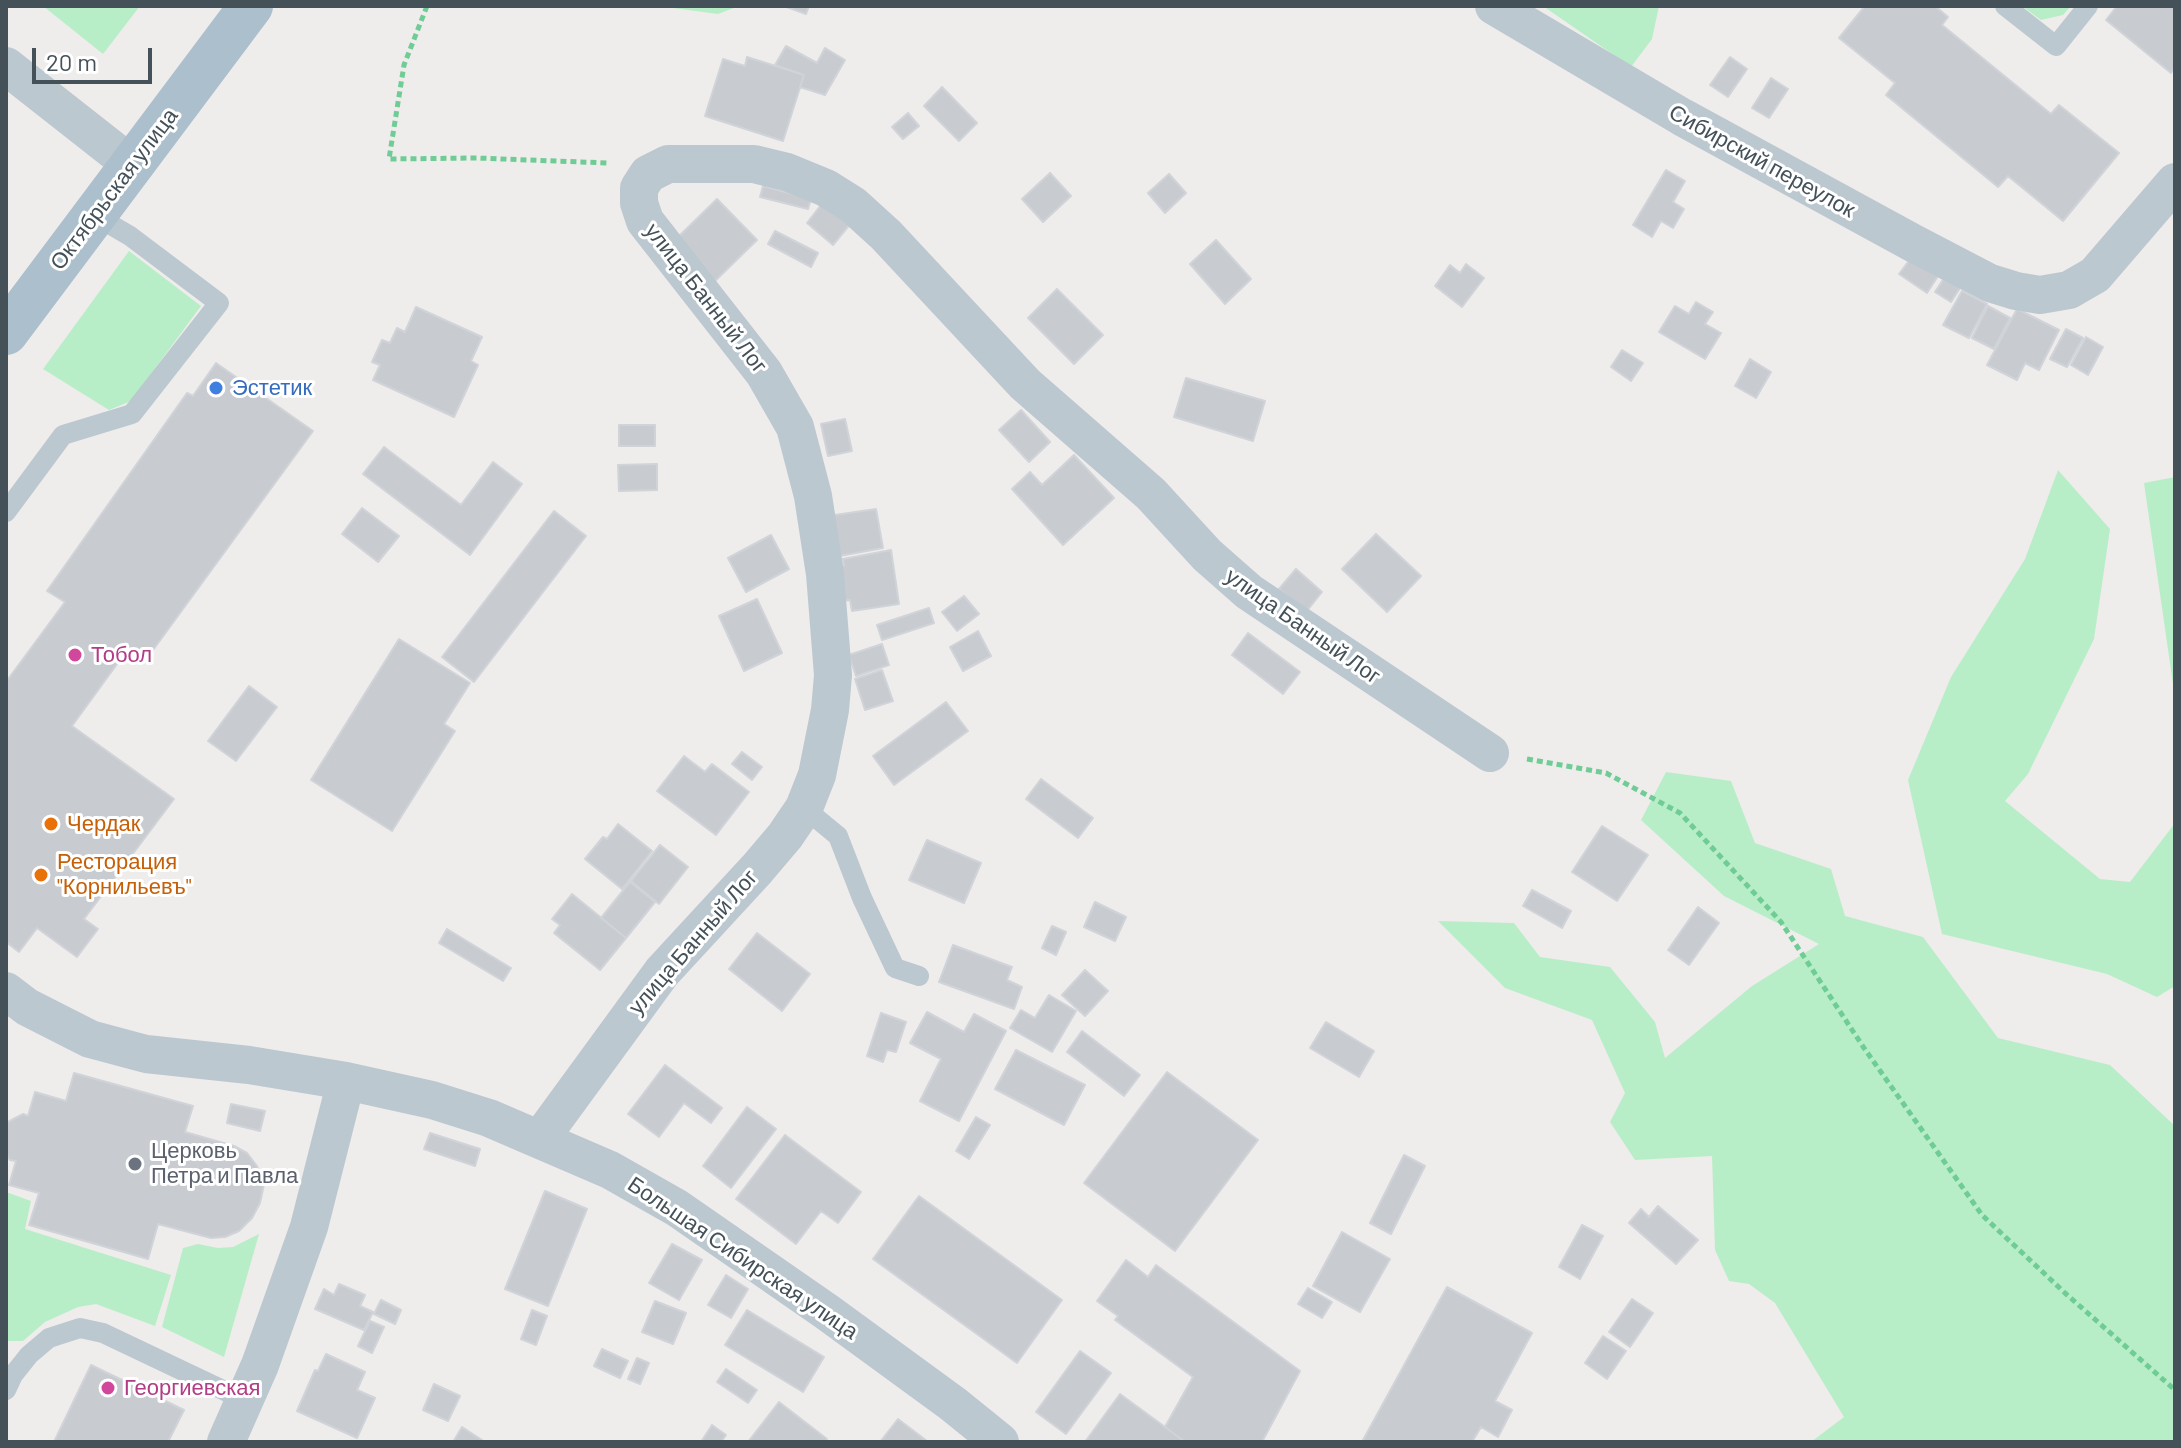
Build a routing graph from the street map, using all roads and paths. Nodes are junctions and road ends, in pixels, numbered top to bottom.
1 (251, 6) edge
2 (427, 6) edge
3 (1494, 6) edge
4 (2005, 6) edge
5 (2088, 6) edge
6 (6, 66) edge
7 (132, 165) junction
8 (648, 174) junction
9 (2175, 182) edge
10 (94, 215) junction
11 (6, 333) edge
12 (6, 512) edge
13 (1490, 753) joint
14 (804, 808) junction
15 (919, 976) dead end
16 (6, 991) edge
17 (346, 1081) junction
18 (540, 1139) junction
19 (6, 1390) edge
20 (2175, 1390) edge
21 (244, 1400) junction
22 (992, 1439) edge
23 (226, 1442) edge

1 - 7 main road, Октябрьская улица
2 - 8 path
3 - 9 street, Сибирский переулок
4 - 5 lane
6 - 7 street
7 - 10 main road, Октябрьская улица
8 - 13 street, улица Банный Лог
8 - 14 street, улица Банный Лог
10 - 11 main road, Октябрьская улица
10 - 12 lane
13 - 20 path
14 - 15 lane
14 - 18 street, улица Банный Лог
16 - 17 street, Большая Сибирская улица
17 - 18 street, Большая Сибирская улица
17 - 21 street
18 - 22 street, Большая Сибирская улица
19 - 21 lane
21 - 23 street

